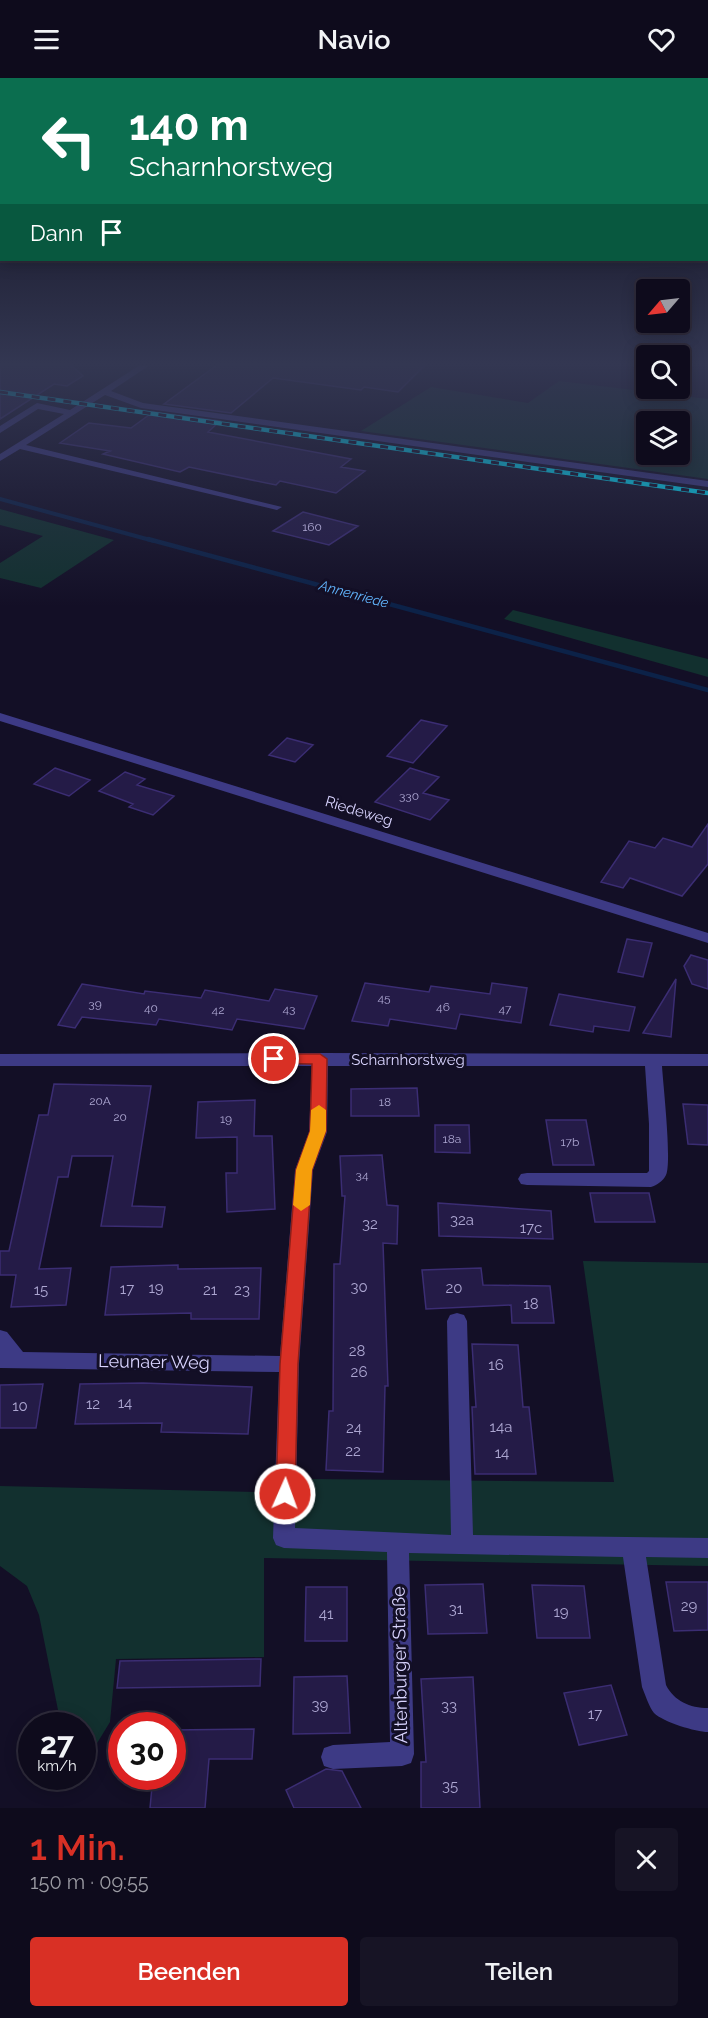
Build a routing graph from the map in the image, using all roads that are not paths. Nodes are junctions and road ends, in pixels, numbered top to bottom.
1 (0, 446) edge
2 (433, 446) edge
3 (16, 447) junction
4 (0, 458) edge
5 (708, 484) edge
6 (277, 507) dead end
7 (0, 717) edge
8 (708, 938) edge
9 (320, 1059) junction
10 (653, 1059) junction
11 (0, 1060) edge
12 (708, 1060) edge
13 (527, 1179) dead end
14 (457, 1321) dead end
15 (0, 1338) edge
16 (9, 1360) edge
17 (289, 1364) junction
18 (398, 1544) junction
19 (462, 1545) junction
20 (633, 1548) junction
21 (708, 1548) edge
22 (708, 1720) edge
23 (333, 1757) dead end

1 - 3 street
2 - 5 street
3 - 4 street
3 - 6 street
7 - 8 street, Riedeweg
9 - 10 street, Scharnhorstweg
9 - 11 street, Scharnhorstweg
9 - 17 street
10 - 12 street, Scharnhorstweg
10 - 13 street
14 - 19 street
15 - 16 street, Leunaer Weg
16 - 17 street, Leunaer Weg
17 - 18 street
18 - 19 street
18 - 23 street, Altenburger Straße
19 - 20 street
20 - 21 street
20 - 22 street

